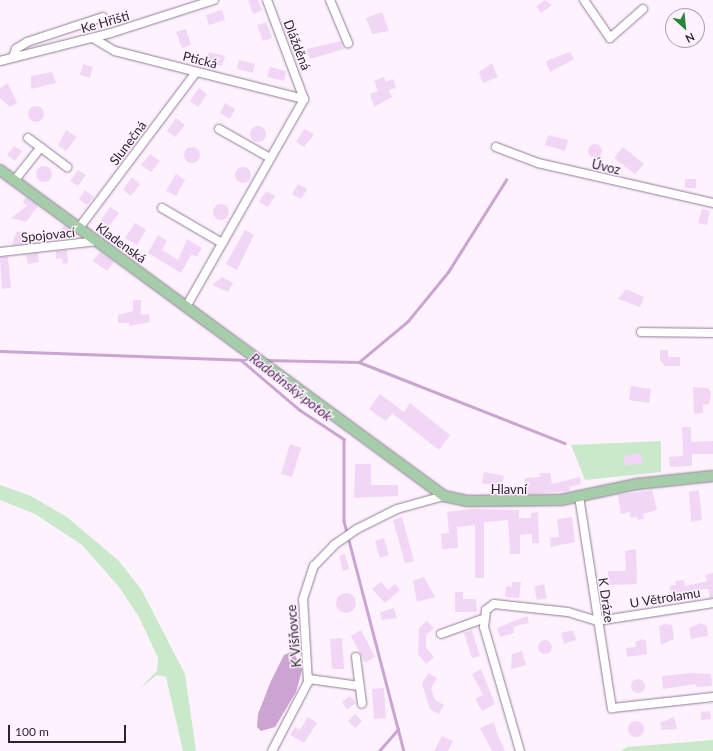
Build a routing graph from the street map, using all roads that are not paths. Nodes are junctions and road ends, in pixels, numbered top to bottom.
1 (214, 0) edge
2 (267, 0) edge
3 (330, 0) edge
4 (584, 0) edge
5 (643, 9) dead end
6 (103, 17) dead end
7 (92, 38) junction
8 (348, 43) dead end
9 (13, 57) junction
10 (0, 61) edge
11 (196, 72) junction
12 (304, 99) junction
13 (219, 129) dead end
14 (28, 138) dead end
15 (41, 147) junction
16 (496, 147) dead end
17 (270, 158) junction
18 (67, 166) dead end
19 (0, 170) edge
20 (14, 181) junction
21 (713, 203) edge
22 (162, 208) dead end
23 (79, 228) junction
24 (98, 241) junction
25 (222, 243) junction
26 (0, 252) edge
27 (186, 306) junction
28 (641, 332) dead end
29 (713, 333) edge
30 (330, 412) joint
31 (713, 476) edge
32 (444, 496) junction
33 (579, 496) junction
34 (713, 603) edge
35 (483, 619) junction
36 (597, 621) junction
37 (441, 634) dead end
38 (356, 657) dead end
39 (309, 679) junction
40 (360, 686) junction
41 (713, 697) edge
42 (362, 704) dead end
43 (272, 751) edge
44 (520, 751) edge

1 - 7 street, Ke Hřišti
2 - 12 street, Dlážděná
3 - 8 street
4 - 5 street
6 - 9 street
7 - 9 street, Ke Hřišti
7 - 11 street, Ptická
9 - 10 street, Ke Hřišti
11 - 12 street, Ptická
11 - 23 street, Slunečná
12 - 17 street
13 - 17 street
14 - 15 street
15 - 18 street
15 - 20 street
16 - 21 street, Úvoz
17 - 25 street
19 - 20 main road, Kladenská
20 - 23 main road, Kladenská
22 - 25 street
23 - 24 main road, Kladenská
24 - 26 street, Spojovací
24 - 27 main road, Kladenská
25 - 27 street
27 - 30 main road, Kladenská
28 - 29 street
30 - 32 main road, Hlavní
31 - 33 main road, Hlavní
32 - 33 main road, Hlavní
32 - 39 street, K Višňovce
33 - 36 street, K Dráze
34 - 36 street, U Větrolamu
35 - 36 street
35 - 37 street
35 - 44 street
36 - 41 street, K Dráze
38 - 40 street
39 - 40 street
39 - 43 street, K Višňovce
40 - 42 street

